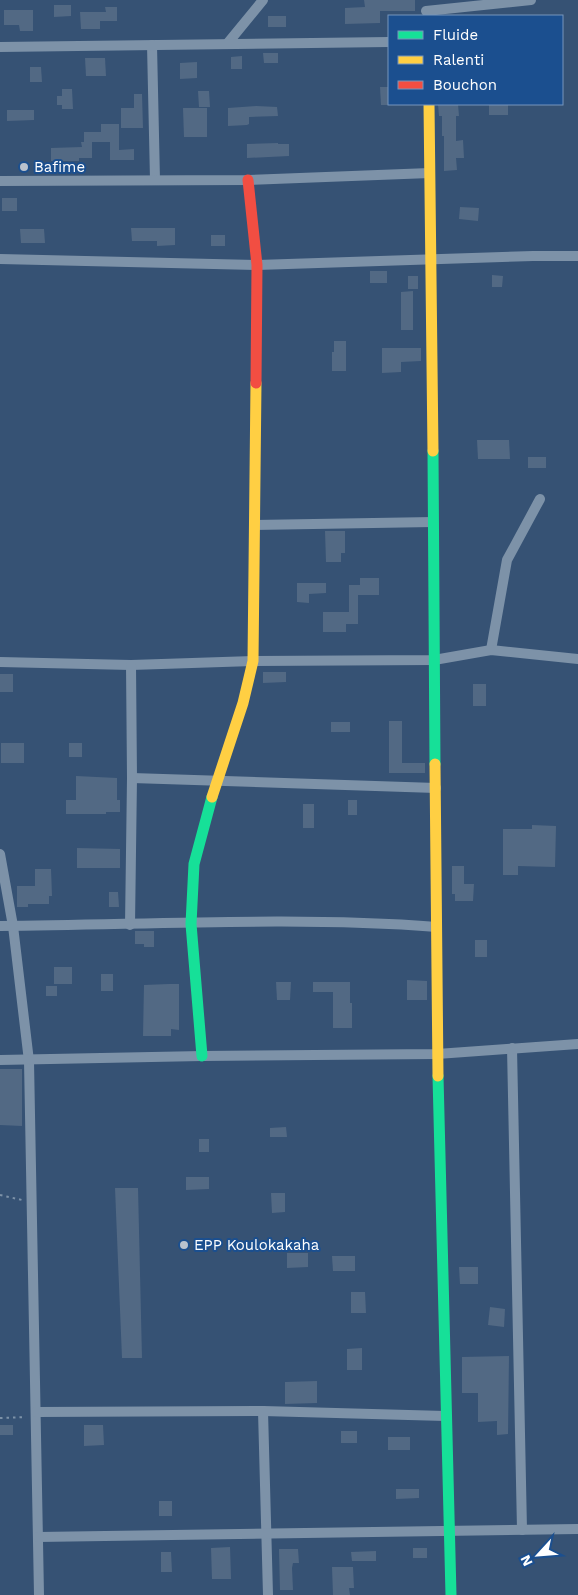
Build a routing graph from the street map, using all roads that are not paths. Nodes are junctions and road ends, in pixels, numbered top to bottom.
1 (263, 0) edge
2 (531, 0) edge
3 (426, 9) edge
4 (388, 42) edge
5 (228, 44) junction
6 (152, 45) junction
7 (0, 47) edge
8 (429, 105) edge
9 (430, 173) junction
10 (155, 180) junction
11 (248, 180) junction
12 (0, 181) edge
13 (578, 256) edge
14 (0, 259) edge
15 (432, 260) junction
16 (256, 265) junction
17 (540, 499) dead end
18 (433, 522) junction
19 (254, 524) junction
20 (491, 650) junction
21 (578, 658) edge
22 (434, 660) junction
23 (253, 661) junction
24 (0, 662) edge
25 (131, 665) junction
26 (132, 778) junction
27 (216, 781) junction
28 (436, 788) junction
29 (0, 854) edge
30 (191, 924) junction
31 (130, 925) junction
32 (0, 926) edge
33 (13, 926) junction
34 (437, 927) junction
35 (578, 1044) edge
36 (512, 1048) junction
37 (437, 1054) junction
38 (202, 1056) junction
39 (0, 1060) edge
40 (29, 1061) junction
41 (263, 1411) junction
42 (36, 1414) junction
43 (445, 1416) junction
44 (578, 1529) edge
45 (522, 1530) junction
46 (449, 1532) junction
47 (267, 1534) junction
48 (38, 1537) junction
49 (40, 1595) edge
50 (268, 1595) edge
51 (451, 1595) edge

1 - 5 street
2 - 3 street
4 - 5 street
5 - 6 street
6 - 7 street
6 - 10 street
8 - 9 street
9 - 11 street
9 - 15 street
10 - 11 street
10 - 12 street
11 - 16 street
13 - 15 street
14 - 16 street
15 - 16 street
15 - 18 street
16 - 19 street
17 - 20 street
18 - 19 street
18 - 22 street
19 - 23 street
20 - 21 street
20 - 22 street
22 - 23 street
22 - 28 street
23 - 25 street
23 - 27 street
24 - 25 street
25 - 26 street
26 - 27 street
26 - 31 street
27 - 28 street
27 - 30 street
28 - 34 street
29 - 33 street
30 - 31 street
30 - 34 street
30 - 38 street
31 - 33 street
32 - 33 street
33 - 40 street
34 - 37 street
35 - 36 street
36 - 37 street
36 - 45 street
37 - 38 street
37 - 43 street
38 - 40 street
39 - 40 street
40 - 42 street
41 - 42 street
41 - 43 street
41 - 47 street
42 - 48 street
43 - 46 street
44 - 45 street
45 - 46 street
46 - 47 street
46 - 51 street
47 - 48 street
47 - 50 street
48 - 49 street

